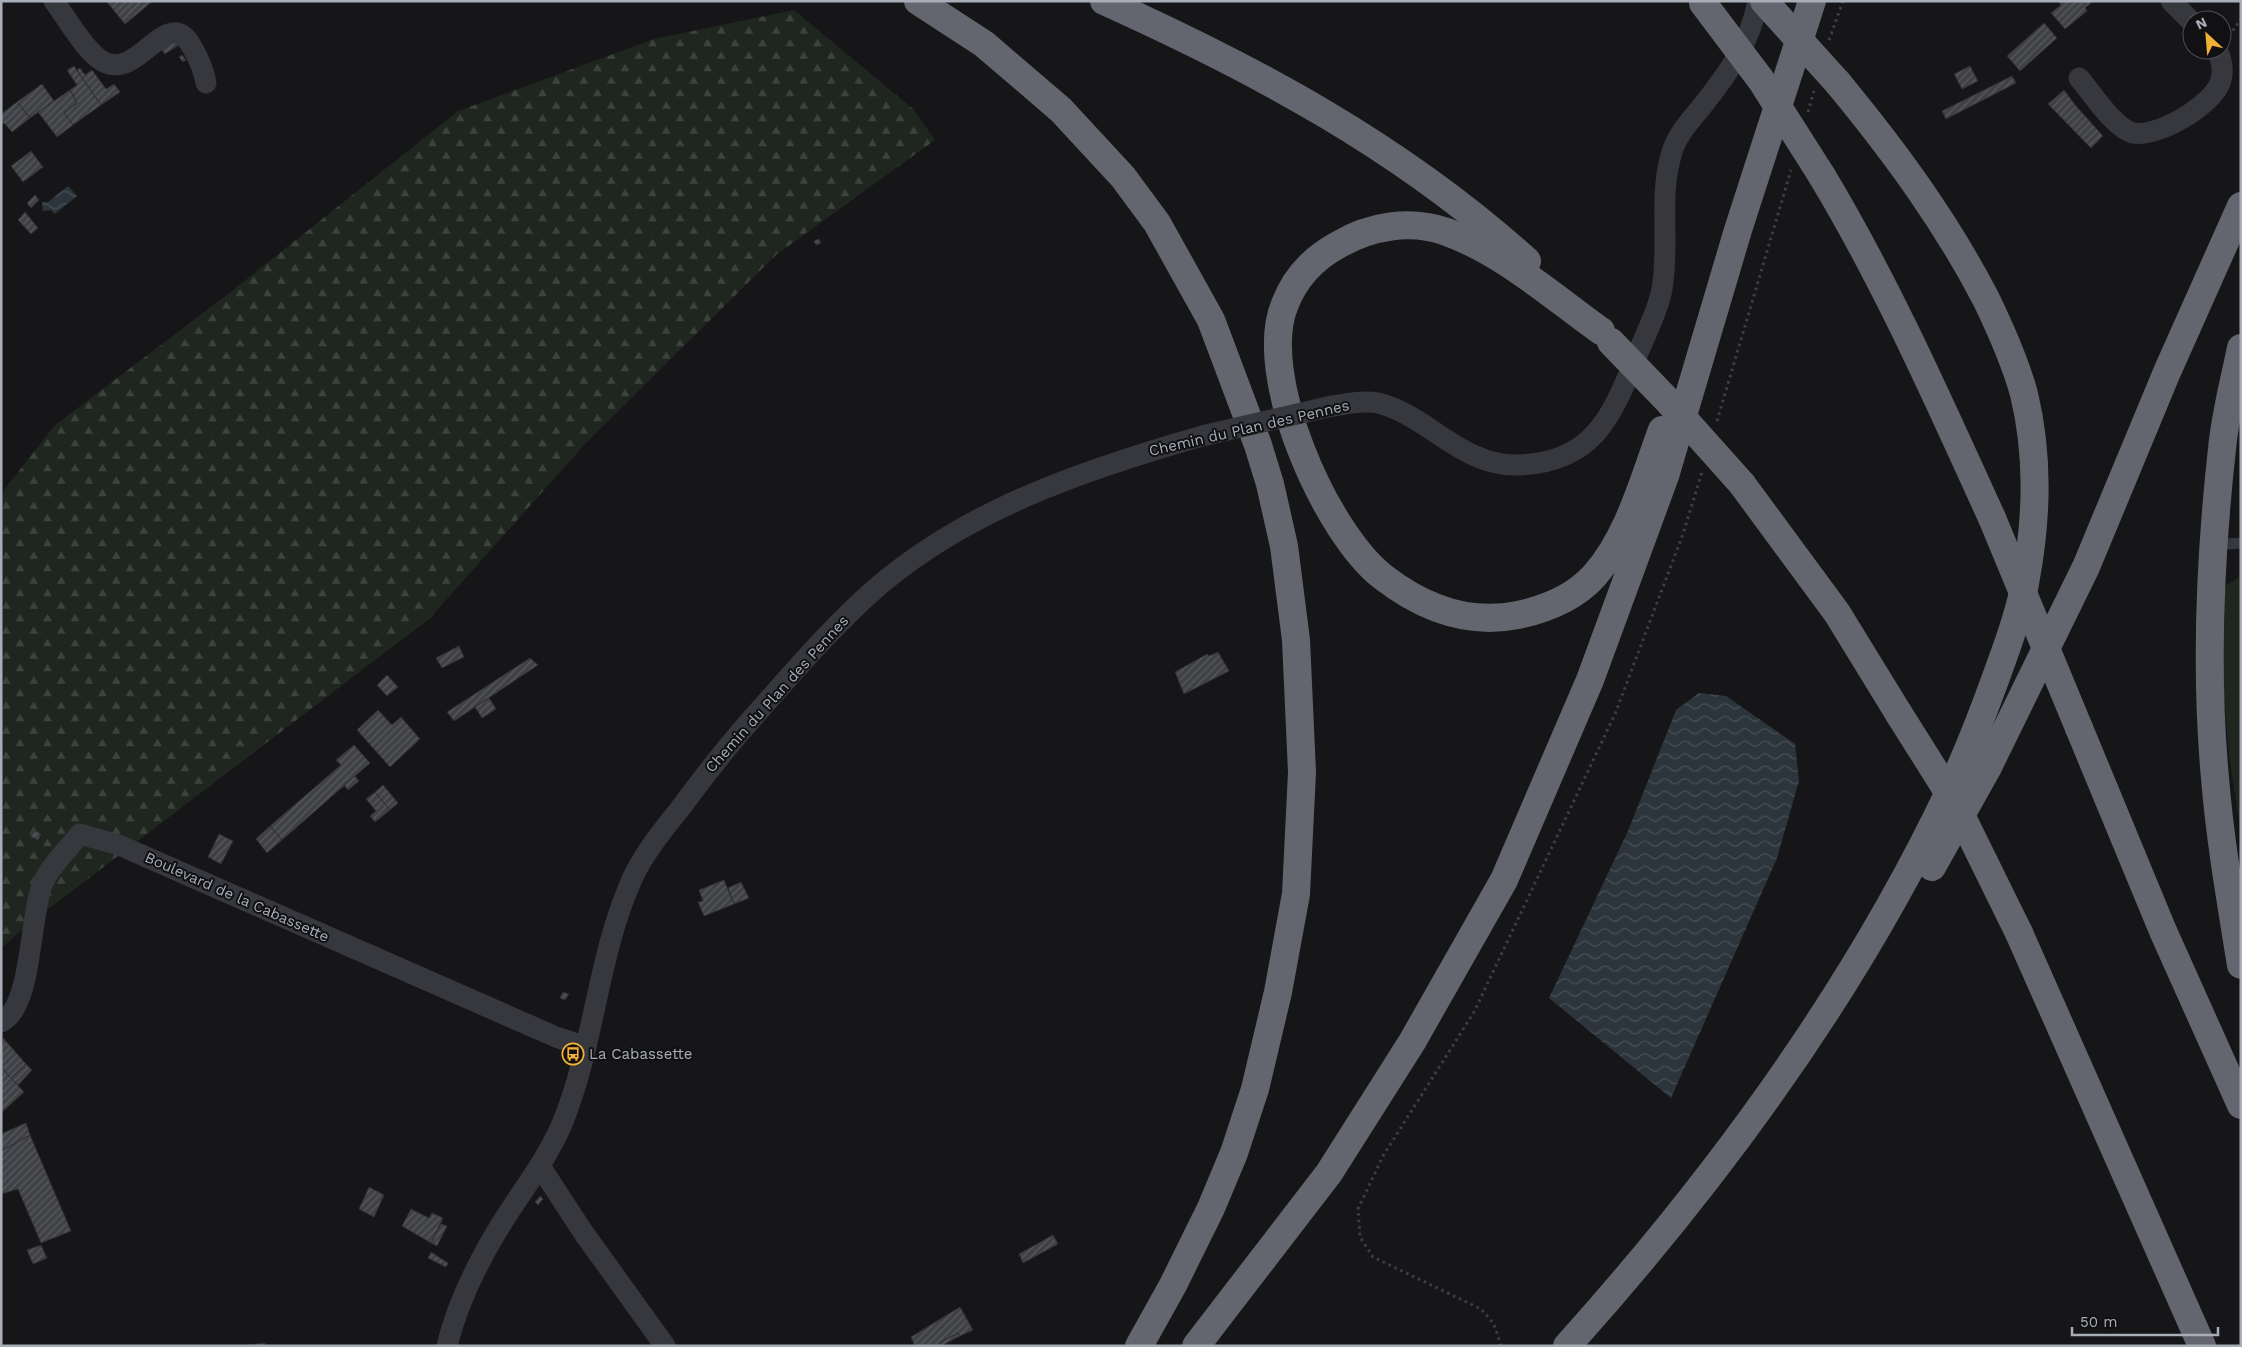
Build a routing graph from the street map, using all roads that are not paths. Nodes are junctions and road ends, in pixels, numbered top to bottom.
1 (54, 1) edge
2 (918, 1) edge
3 (1104, 1) edge
4 (1758, 1) edge
5 (1764, 1) edge
6 (1812, 1) edge
7 (2171, 1) edge
8 (1702, 2) edge
9 (2182, 12) edge
10 (2222, 60) edge
11 (2080, 78) dead end
12 (206, 83) dead end
13 (2241, 206) edge
14 (1738, 230) junction
15 (1606, 337) junction
16 (2241, 348) edge
17 (2241, 543) edge
18 (2214, 545) junction
19 (2241, 965) edge
20 (1, 1022) edge
21 (586, 1047) junction
22 (2241, 1105) edge
23 (540, 1166) junction
24 (447, 1346) edge
25 (666, 1346) edge
26 (1139, 1346) edge
27 (1196, 1346) edge
28 (1567, 1346) edge
29 (1587, 1346) edge
30 (2202, 1346) edge

1 - 12 street
2 - 26 highway
3 - 15 highway
4 - 21 street, Chemin du Plan des Pennes, bridge
5 - 28 highway, bridge
6 - 14 highway
7 - 9 street
8 - 22 highway, bridge
10 - 11 street
13 - 29 highway
14 - 15 highway
14 - 27 highway
15 - 30 highway, bridge
16 - 18 highway
17 - 18 lane
18 - 19 highway
20 - 21 street, Boulevard de la Cabassette
21 - 23 street, Chemin du Plan des Pennes
23 - 24 street, Chemin du Plan des Pennes
23 - 25 street

